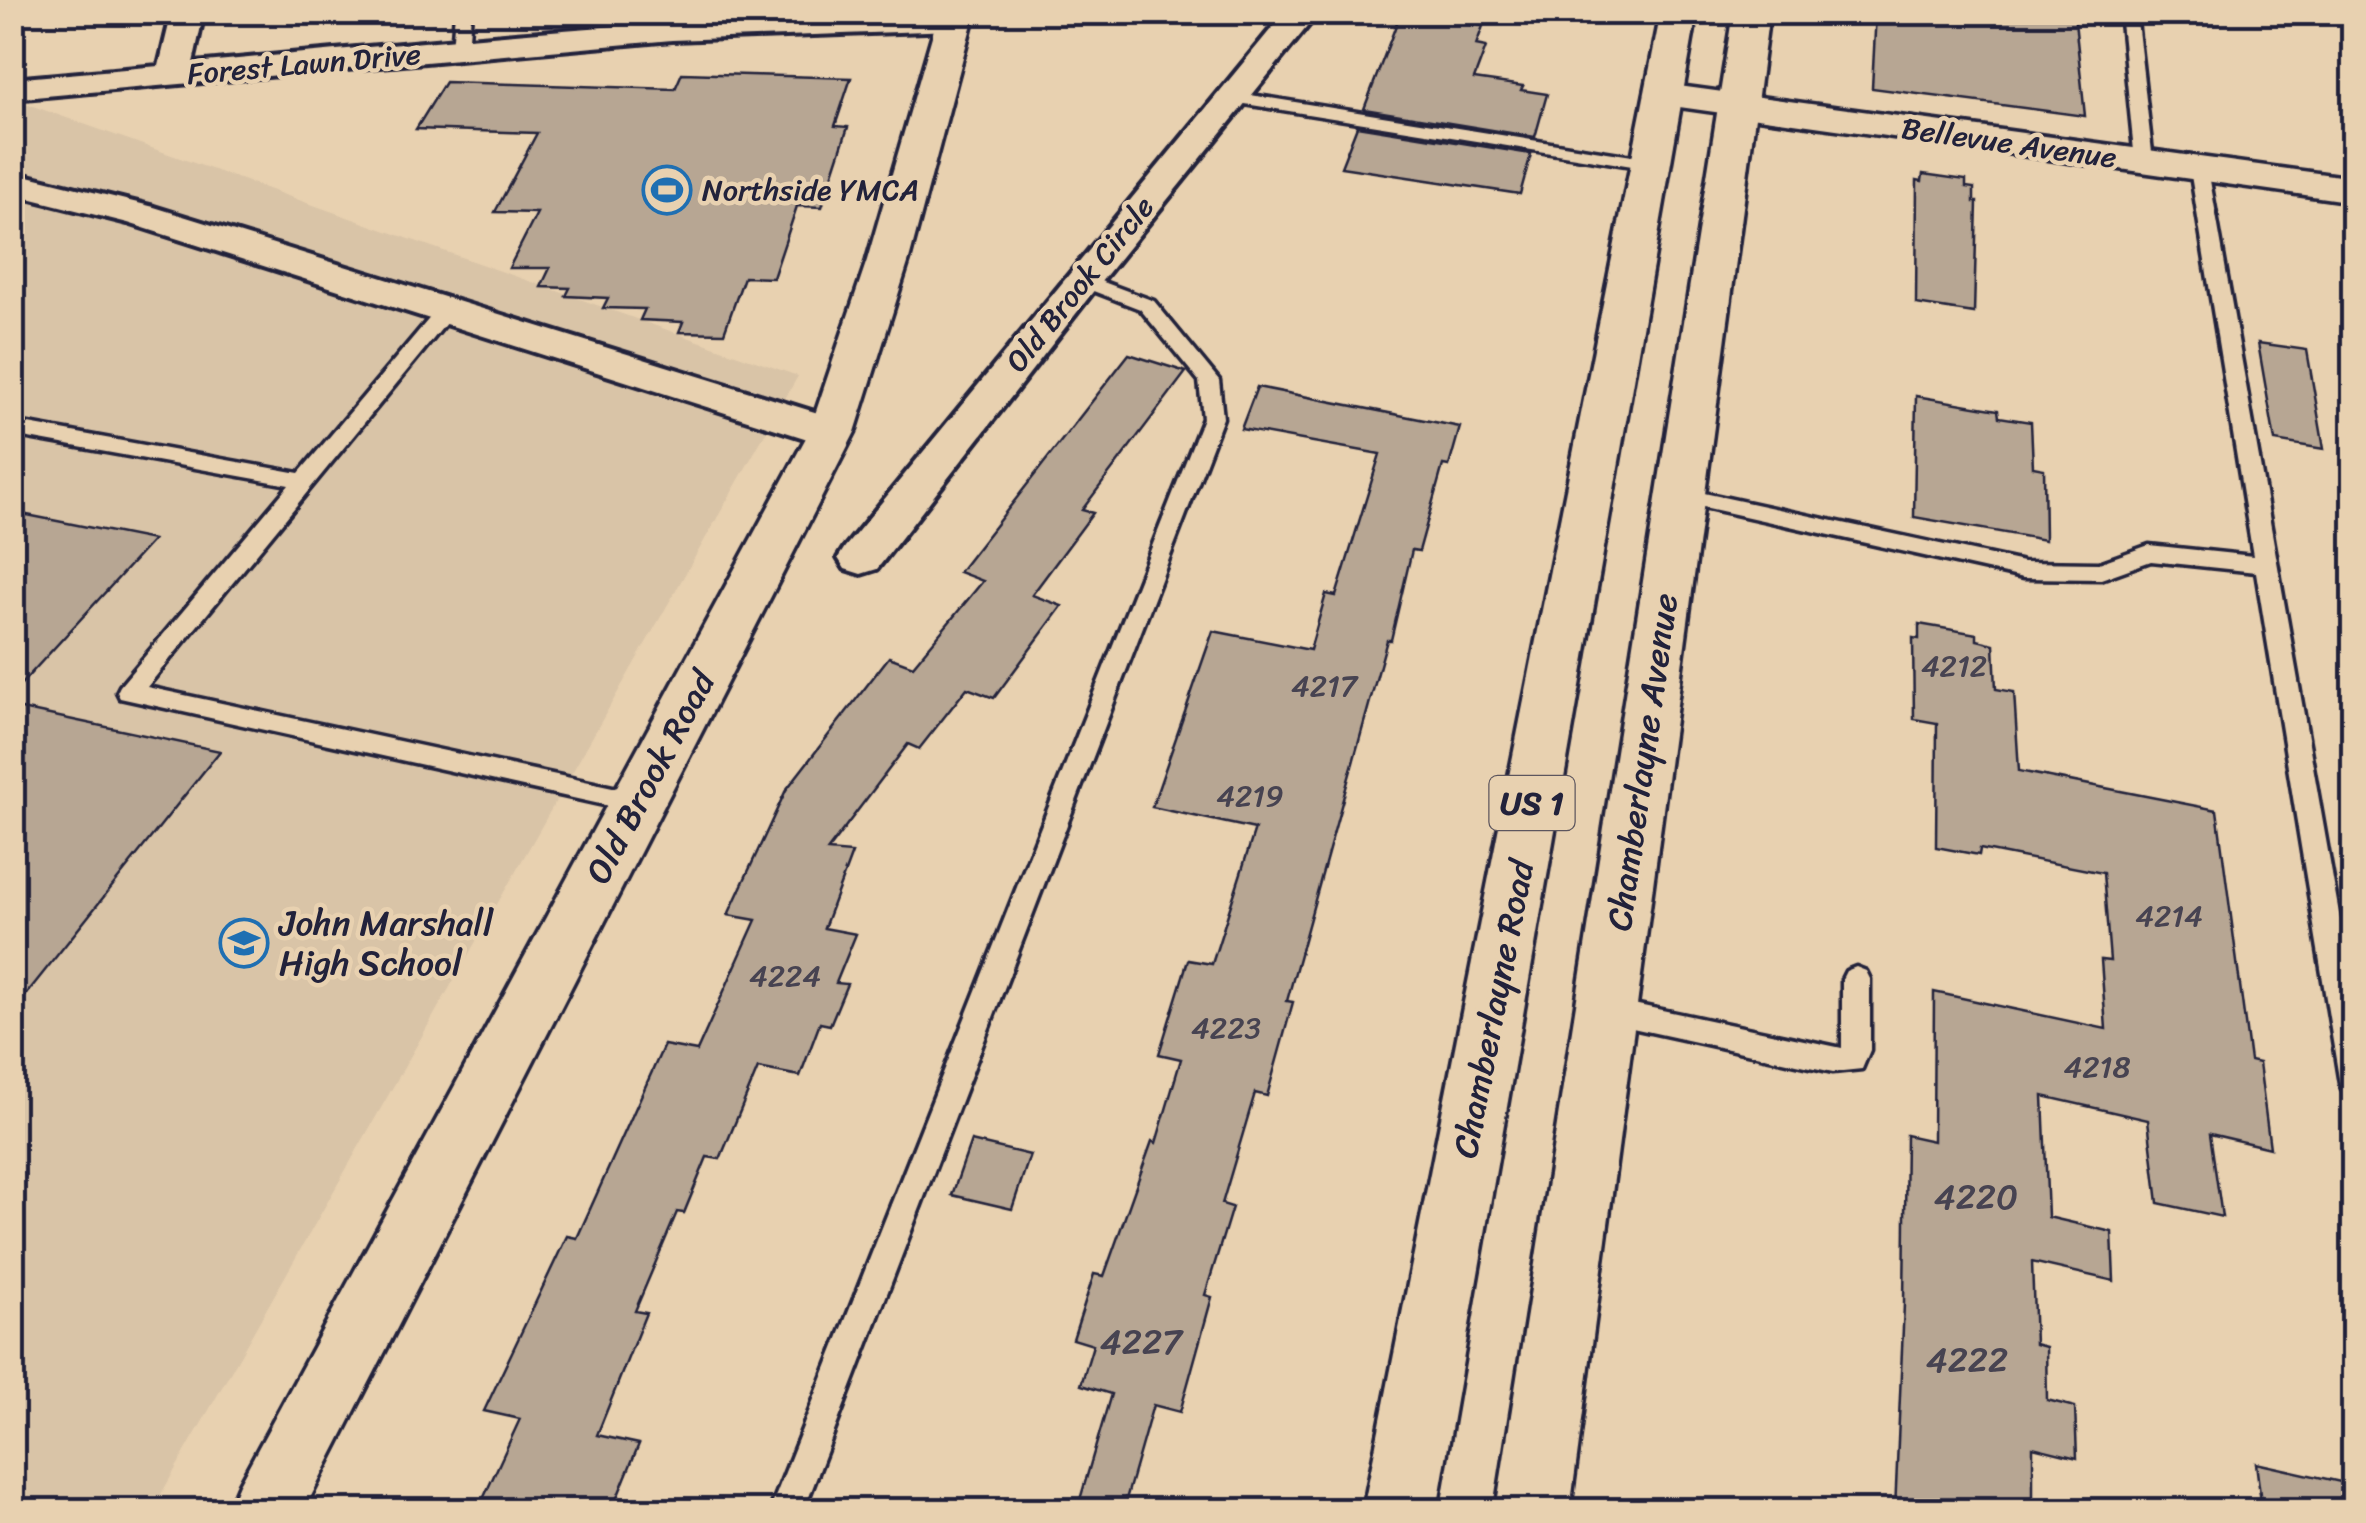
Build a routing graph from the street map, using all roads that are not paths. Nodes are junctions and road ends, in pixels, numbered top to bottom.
1 (188, 12) edge
2 (463, 12) edge
3 (1303, 12) edge
4 (1680, 12) edge
5 (1751, 12) edge
6 (2128, 12) edge
7 (956, 16) edge
8 (460, 50) junction
9 (174, 75) junction
10 (12, 89) edge
11 (1664, 96) junction
12 (1232, 98) junction
13 (1738, 106) junction
14 (2144, 161) junction
15 (1651, 164) junction
16 (2199, 169) junction
17 (12, 183) edge
18 (2354, 190) edge
19 (1082, 280) junction
20 (446, 312) junction
21 (12, 428) edge
22 (832, 432) junction
23 (304, 481) junction
24 (1681, 495) junction
25 (860, 558) dead end
26 (2266, 566) junction
27 (636, 802) junction
28 (1856, 979) dead end
29 (1606, 1010) junction
30 (2354, 1084) edge
31 (264, 1510) edge
32 (788, 1510) edge
33 (1400, 1510) edge
34 (1533, 1510) edge

1 - 9 street
2 - 8 lane
3 - 12 street, Old Brook Circle
4 - 11 main road, US 1
5 - 13 main road, Chamberlayne Avenue
6 - 14 lane
7 - 8 street, Forest Lawn Drive
7 - 22 main road, Old Brook Road
8 - 9 street, Forest Lawn Drive
9 - 10 street, Forest Lawn Drive
11 - 13 main road, Bellevue Avenue
11 - 15 main road, Chamberlayne Road / US 1
12 - 15 lane
12 - 19 street, Old Brook Circle
13 - 14 main road, Bellevue Avenue
13 - 24 main road, Chamberlayne Avenue
14 - 16 main road, Bellevue Avenue
15 - 33 main road, Chamberlayne Road / US 1
16 - 18 main road, Bellevue Avenue
16 - 26 lane
17 - 20 street
19 - 25 street, Old Brook Circle
19 - 32 lane
20 - 22 street
20 - 23 lane
21 - 23 lane
22 - 27 main road, Old Brook Road
23 - 27 lane
24 - 26 lane
24 - 29 main road, Chamberlayne Avenue
26 - 30 lane
27 - 31 main road, Old Brook Road
28 - 29 lane
29 - 34 main road, Chamberlayne Avenue

